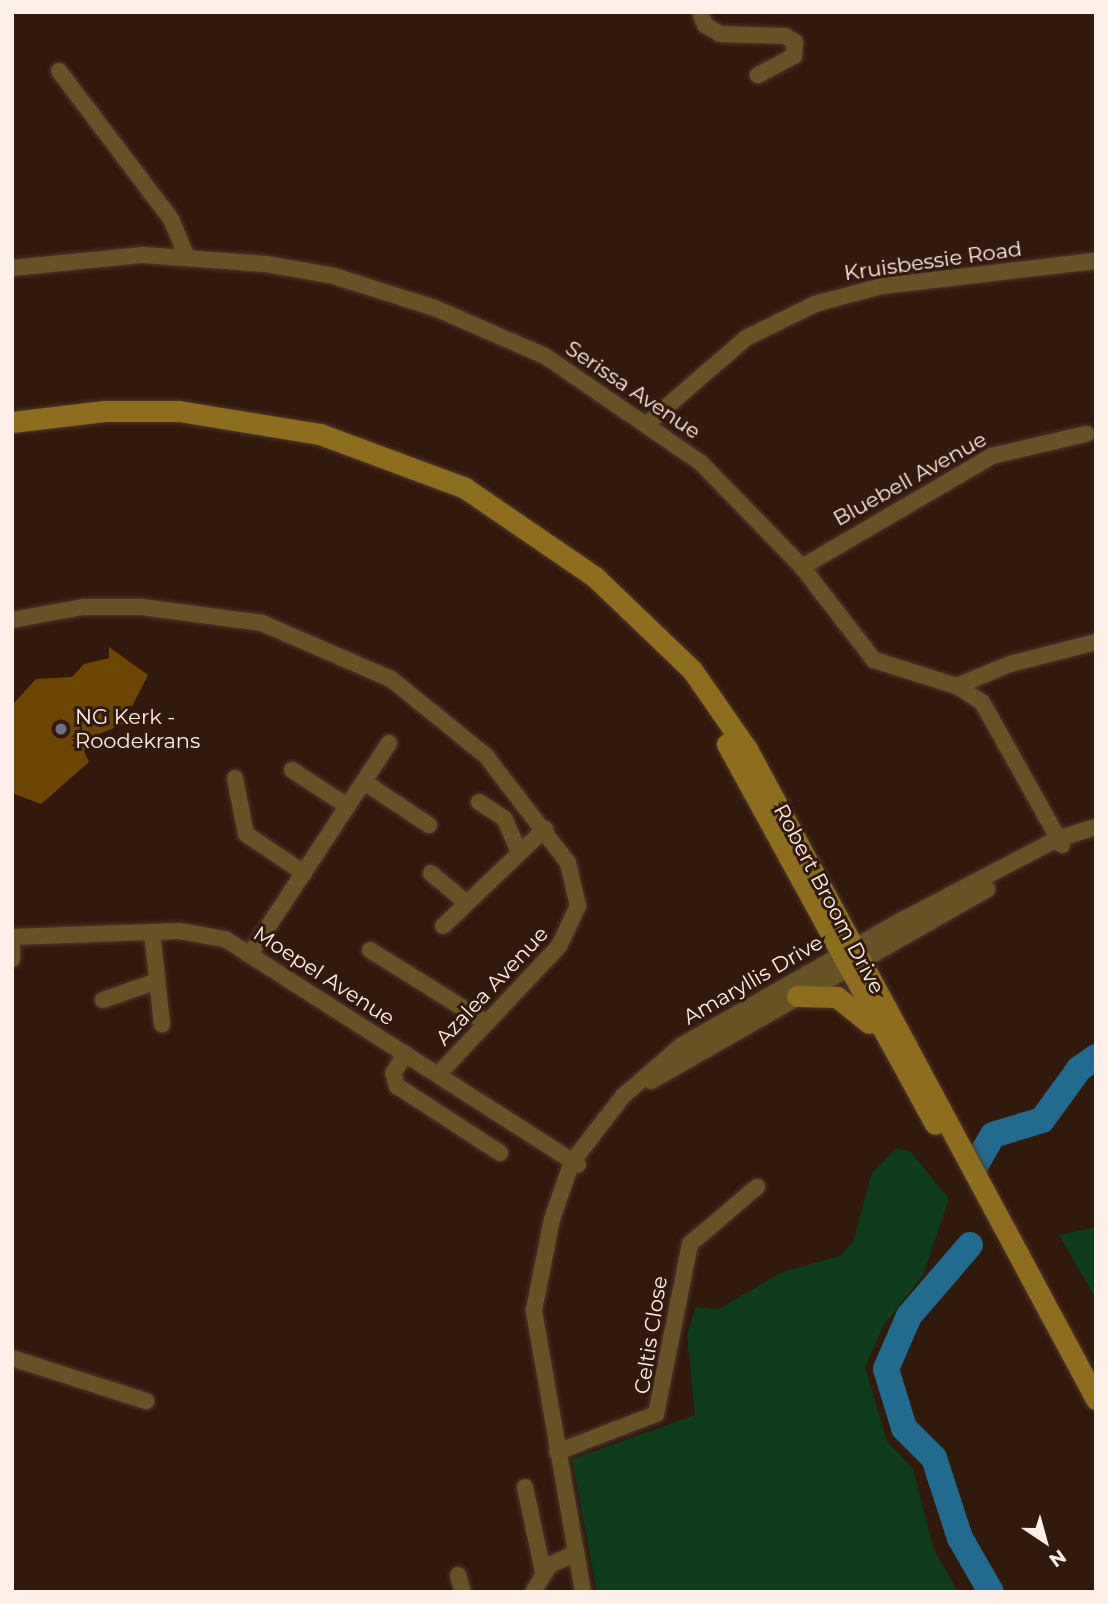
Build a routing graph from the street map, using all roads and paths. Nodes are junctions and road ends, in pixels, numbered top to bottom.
1 (700, 12) edge
2 (59, 71) dead end
3 (758, 75) dead end
4 (187, 257) junction
5 (1096, 261) edge
6 (12, 268) edge
7 (12, 422) edge
8 (649, 422) junction
9 (1086, 434) dead end
10 (802, 567) junction
11 (12, 620) edge
12 (1096, 642) edge
13 (957, 686) junction
14 (389, 743) dead end
15 (292, 770) dead end
16 (235, 778) dead end
17 (364, 782) junction
18 (479, 802) dead end
19 (347, 806) junction
20 (429, 825) dead end
21 (1096, 827) edge
22 (545, 829) junction
23 (1059, 842) junction
24 (518, 850) junction
25 (304, 873) junction
26 (431, 873) dead end
27 (464, 901) junction
28 (443, 926) dead end
29 (152, 932) junction
30 (12, 937) edge
31 (370, 950) dead end
32 (252, 951) junction
33 (852, 957) junction
34 (12, 959) edge
35 (157, 981) junction
36 (797, 996) junction
37 (103, 1000) dead end
38 (487, 1023) junction
39 (162, 1024) dead end
40 (891, 1048) junction
41 (406, 1054) junction
42 (439, 1074) junction
43 (500, 1153) dead end
44 (572, 1168) junction
45 (971, 1169) junction
46 (757, 1187) dead end
47 (12, 1358) edge
48 (1096, 1399) edge
49 (146, 1401) dead end
50 (557, 1452) junction
51 (525, 1487) dead end
52 (576, 1553) junction
53 (543, 1572) junction
54 (458, 1575) dead end
55 (464, 1592) edge
56 (533, 1592) edge
57 (583, 1592) edge

1 - 3 street
2 - 4 street
4 - 6 street, Serissa Avenue
4 - 8 street, Serissa Avenue
5 - 8 street, Kruisbessie Road
7 - 33 street, Robert Broom Drive
8 - 10 street, Serissa Avenue
9 - 10 street, Bluebell Avenue
10 - 13 street, Serissa Avenue
11 - 22 street, Azalea Avenue
12 - 13 street
13 - 23 street, Serissa Avenue
14 - 17 street
15 - 19 street
16 - 25 street
17 - 19 street
17 - 20 street
18 - 24 street
19 - 25 street
21 - 23 street, Amaryllis Drive
22 - 24 street
22 - 38 street, Azalea Avenue
23 - 33 street, Amaryllis Drive
24 - 27 street
25 - 32 street
26 - 27 street
27 - 28 street
29 - 30 street, Moepel Avenue
29 - 32 street, Moepel Avenue
29 - 35 street
30 - 34 street
31 - 38 street
32 - 41 street, Moepel Avenue
33 - 36 street, Amaryllis Drive
33 - 40 street, Robert Broom Drive
33 - 44 street, Amaryllis Drive
33 - 45 street, Robert Broom Drive
35 - 37 street
35 - 39 street
36 - 40 street
36 - 44 street, Amaryllis Drive
38 - 42 street, Azalea Avenue
40 - 45 street, Robert Broom Drive
41 - 42 street, Moepel Avenue
41 - 43 street
42 - 44 street, Moepel Avenue
44 - 50 street, Amaryllis Drive
45 - 48 street, Robert Broom Drive
46 - 50 street, Celtis Close
47 - 49 street
50 - 52 street, Amaryllis Drive
51 - 53 street
52 - 53 street
52 - 57 street, Amaryllis Drive
53 - 56 street
54 - 55 street

